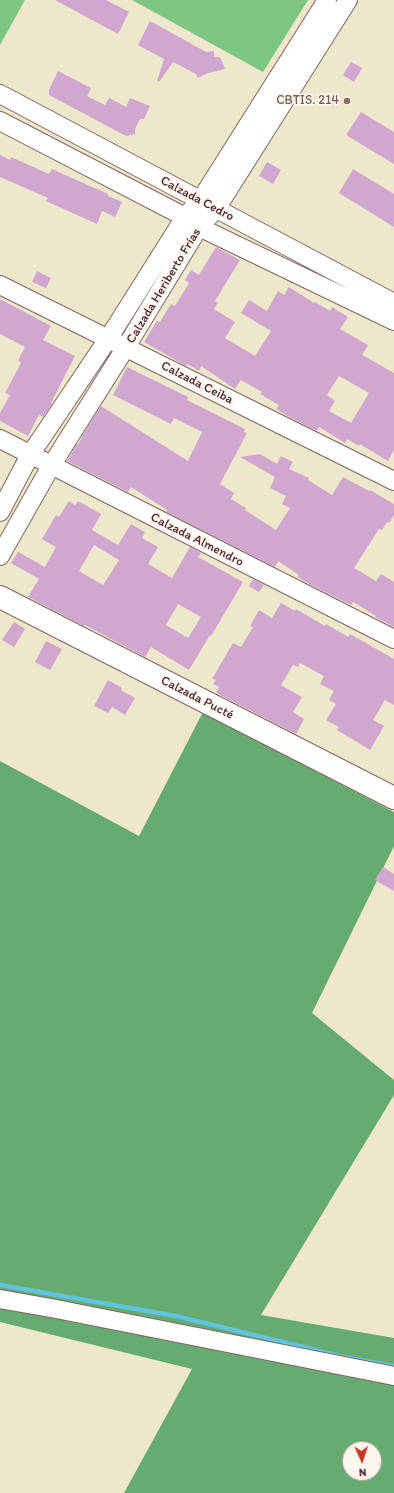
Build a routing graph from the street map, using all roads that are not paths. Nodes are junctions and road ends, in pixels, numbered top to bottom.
1 (327, 0) edge
2 (348, 0) edge
3 (0, 94) edge
4 (0, 121) edge
5 (200, 201) junction
6 (216, 209) junction
7 (192, 222) junction
8 (0, 286) edge
9 (394, 303) edge
10 (394, 321) edge
11 (108, 339) junction
12 (126, 347) junction
13 (0, 439) edge
14 (30, 455) junction
15 (51, 466) junction
16 (394, 481) edge
17 (0, 512) edge
18 (0, 556) edge
19 (0, 597) edge
20 (394, 640) edge
21 (394, 798) edge
22 (0, 1299) edge
23 (394, 1376) edge

1 - 5 street, Calzada Heriberto Frías
2 - 6 street, Calzada Heriberto Frías
3 - 5 street, Calzada Cedro
4 - 7 street, Calzada Cedro
5 - 6 street, Calzada Cedro
5 - 7 street, Calzada Heriberto Frías
6 - 7 street, Calzada Heriberto Frías
6 - 9 street, Calzada Cedro
7 - 10 street, Calzada Cedro
7 - 11 street, Calzada Heriberto Frías
7 - 12 street, Calzada Heriberto Frías
8 - 11 street, Calzada Ceiba
11 - 12 street, Calzada Ceiba
11 - 14 street, Calzada Heriberto Frías
12 - 15 street, Calzada Heriberto Frías
12 - 16 street, Calzada Ceiba
13 - 14 street, Calzada Almendro
14 - 15 street, Calzada Almendro
14 - 17 street, Calzada Heriberto Frías
15 - 18 street, Calzada Heriberto Frías
15 - 20 street, Calzada Almendro
19 - 21 street, Calzada Pucté
22 - 23 street

